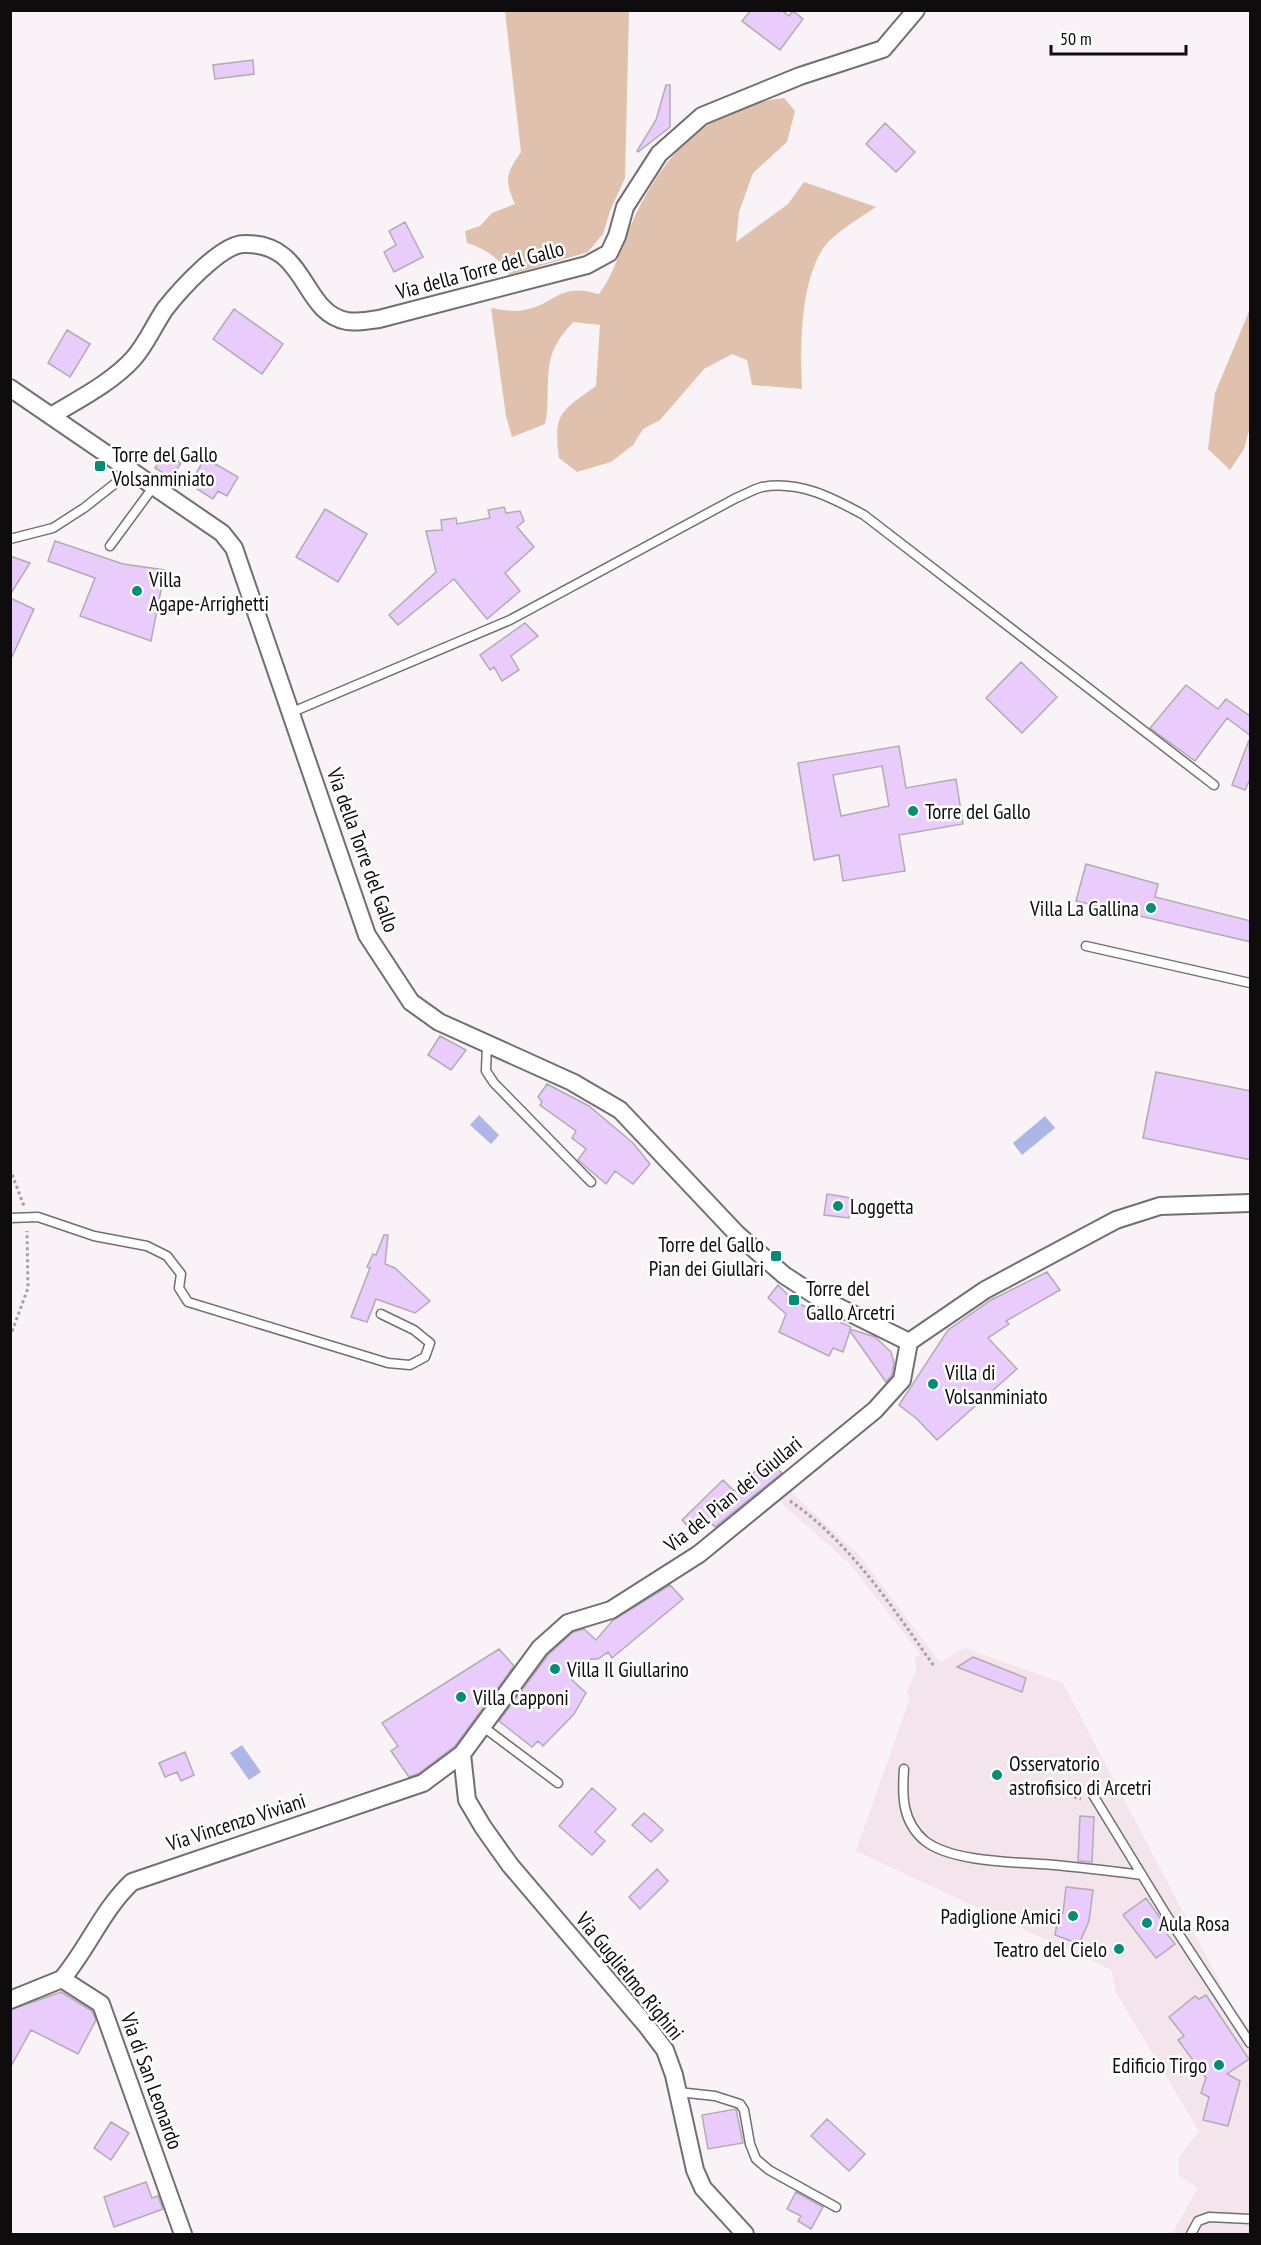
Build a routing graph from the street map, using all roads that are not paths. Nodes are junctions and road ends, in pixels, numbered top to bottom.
1 (916, 10) edge
2 (10, 388) edge
3 (51, 416) junction
4 (131, 471) junction
5 (154, 486) junction
6 (10, 539) edge
7 (110, 546) dead end
8 (290, 713) junction
9 (1214, 785) dead end
10 (1086, 946) dead end
11 (1251, 983) edge
12 (488, 1044) junction
13 (591, 1182) dead end
14 (1251, 1203) edge
15 (10, 1218) edge
16 (381, 1314) dead end
17 (909, 1342) junction
18 (482, 1726) junction
19 (462, 1754) junction
20 (904, 1769) dead end
21 (558, 1783) dead end
22 (1093, 1795) dead end
23 (1142, 1875) junction
24 (62, 1979) junction
25 (10, 2000) edge
26 (1251, 2043) edge
27 (678, 2092) junction
28 (836, 2207) dead end
29 (1251, 2219) edge
30 (183, 2235) edge
31 (745, 2235) edge
32 (1191, 2235) edge

1 - 3 street, Via della Torre del Gallo
2 - 3 street, Via della Torre del Gallo
3 - 4 street, Via della Torre del Gallo
4 - 5 street, Via della Torre del Gallo
4 - 6 lane
5 - 7 lane
5 - 8 street, Via della Torre del Gallo
8 - 9 lane
8 - 12 street, Via della Torre del Gallo
10 - 11 lane
12 - 13 lane
12 - 17 street, Via della Torre del Gallo
14 - 17 street
15 - 16 lane
17 - 18 street, Via del Pian dei Giullari
18 - 19 street, Via del Pian dei Giullari
18 - 21 lane
19 - 24 street, Via Vincenzo Viviani
19 - 27 street, Via Guglielmo Righini
20 - 23 lane
22 - 23 lane
23 - 26 lane
24 - 25 street
24 - 30 street, Via di San Leonardo
27 - 28 lane
27 - 31 street, Via Guglielmo Righini
29 - 32 lane

